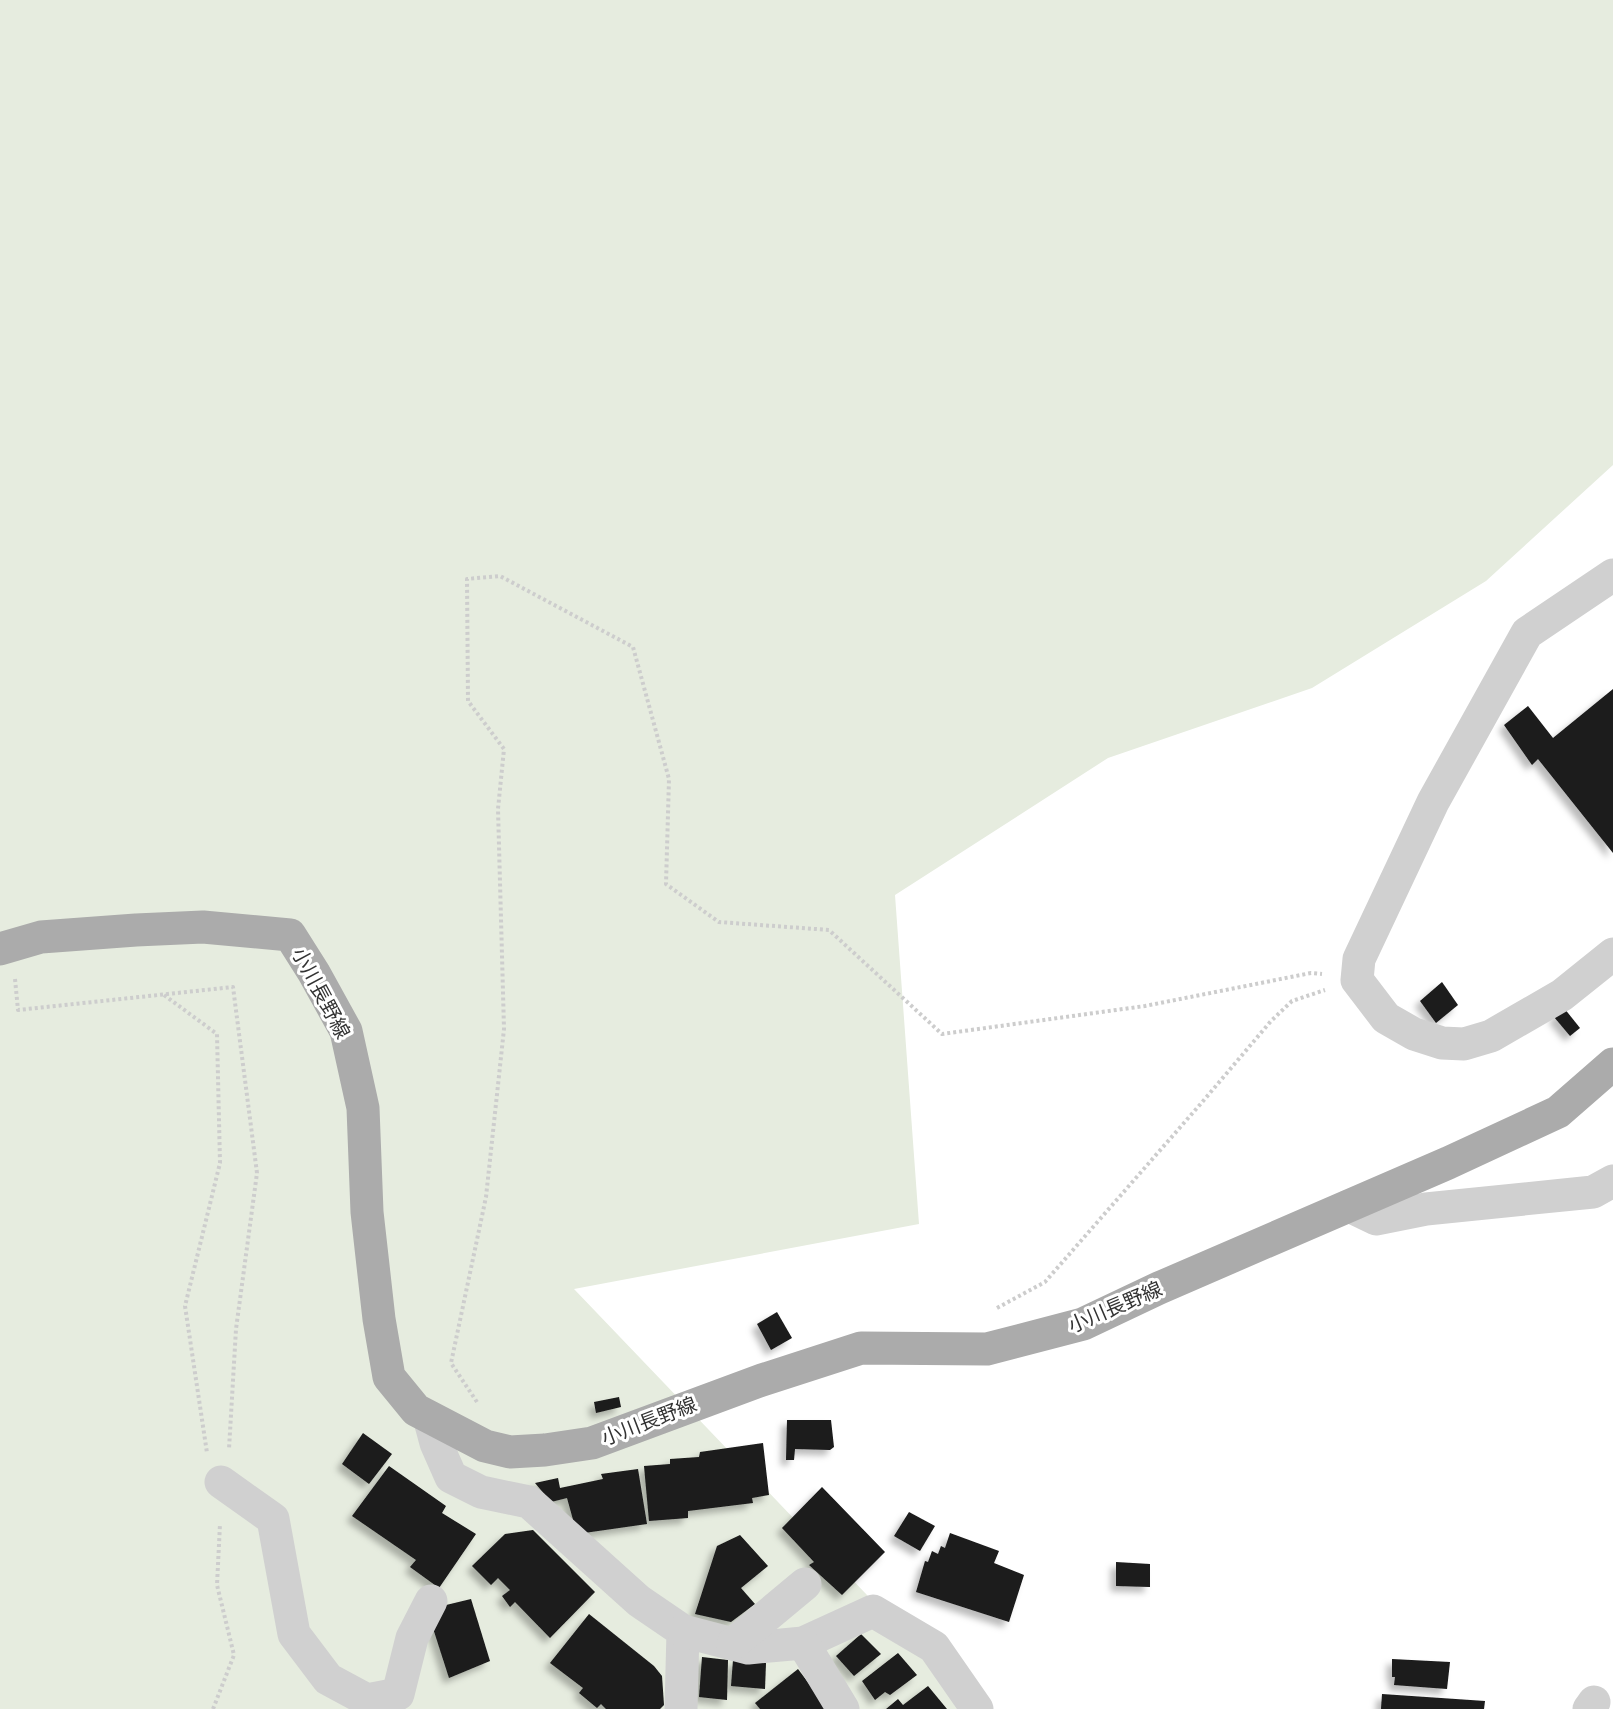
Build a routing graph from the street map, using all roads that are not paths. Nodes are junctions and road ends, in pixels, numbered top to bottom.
1 (1613, 575) edge
2 (7, 947) edge
3 (1613, 954) edge
4 (1613, 1064) edge
5 (1613, 1181) edge
6 (1349, 1206) junction
7 (429, 1417) junction
8 (221, 1482) road end
9 (806, 1584) dead end
10 (431, 1601) dead end
11 (683, 1631) junction
12 (803, 1642) junction
13 (733, 1644) junction
14 (681, 1709) edge
15 (843, 1709) edge
16 (977, 1709) edge

1 - 3 street
2 - 7 main road, 小川長野線
4 - 6 main road, 小川長野線
5 - 6 street
6 - 7 main road, 小川長野線
7 - 11 street
8 - 10 street
9 - 13 street
11 - 13 street
11 - 14 street
12 - 13 street
12 - 15 street
12 - 16 street

